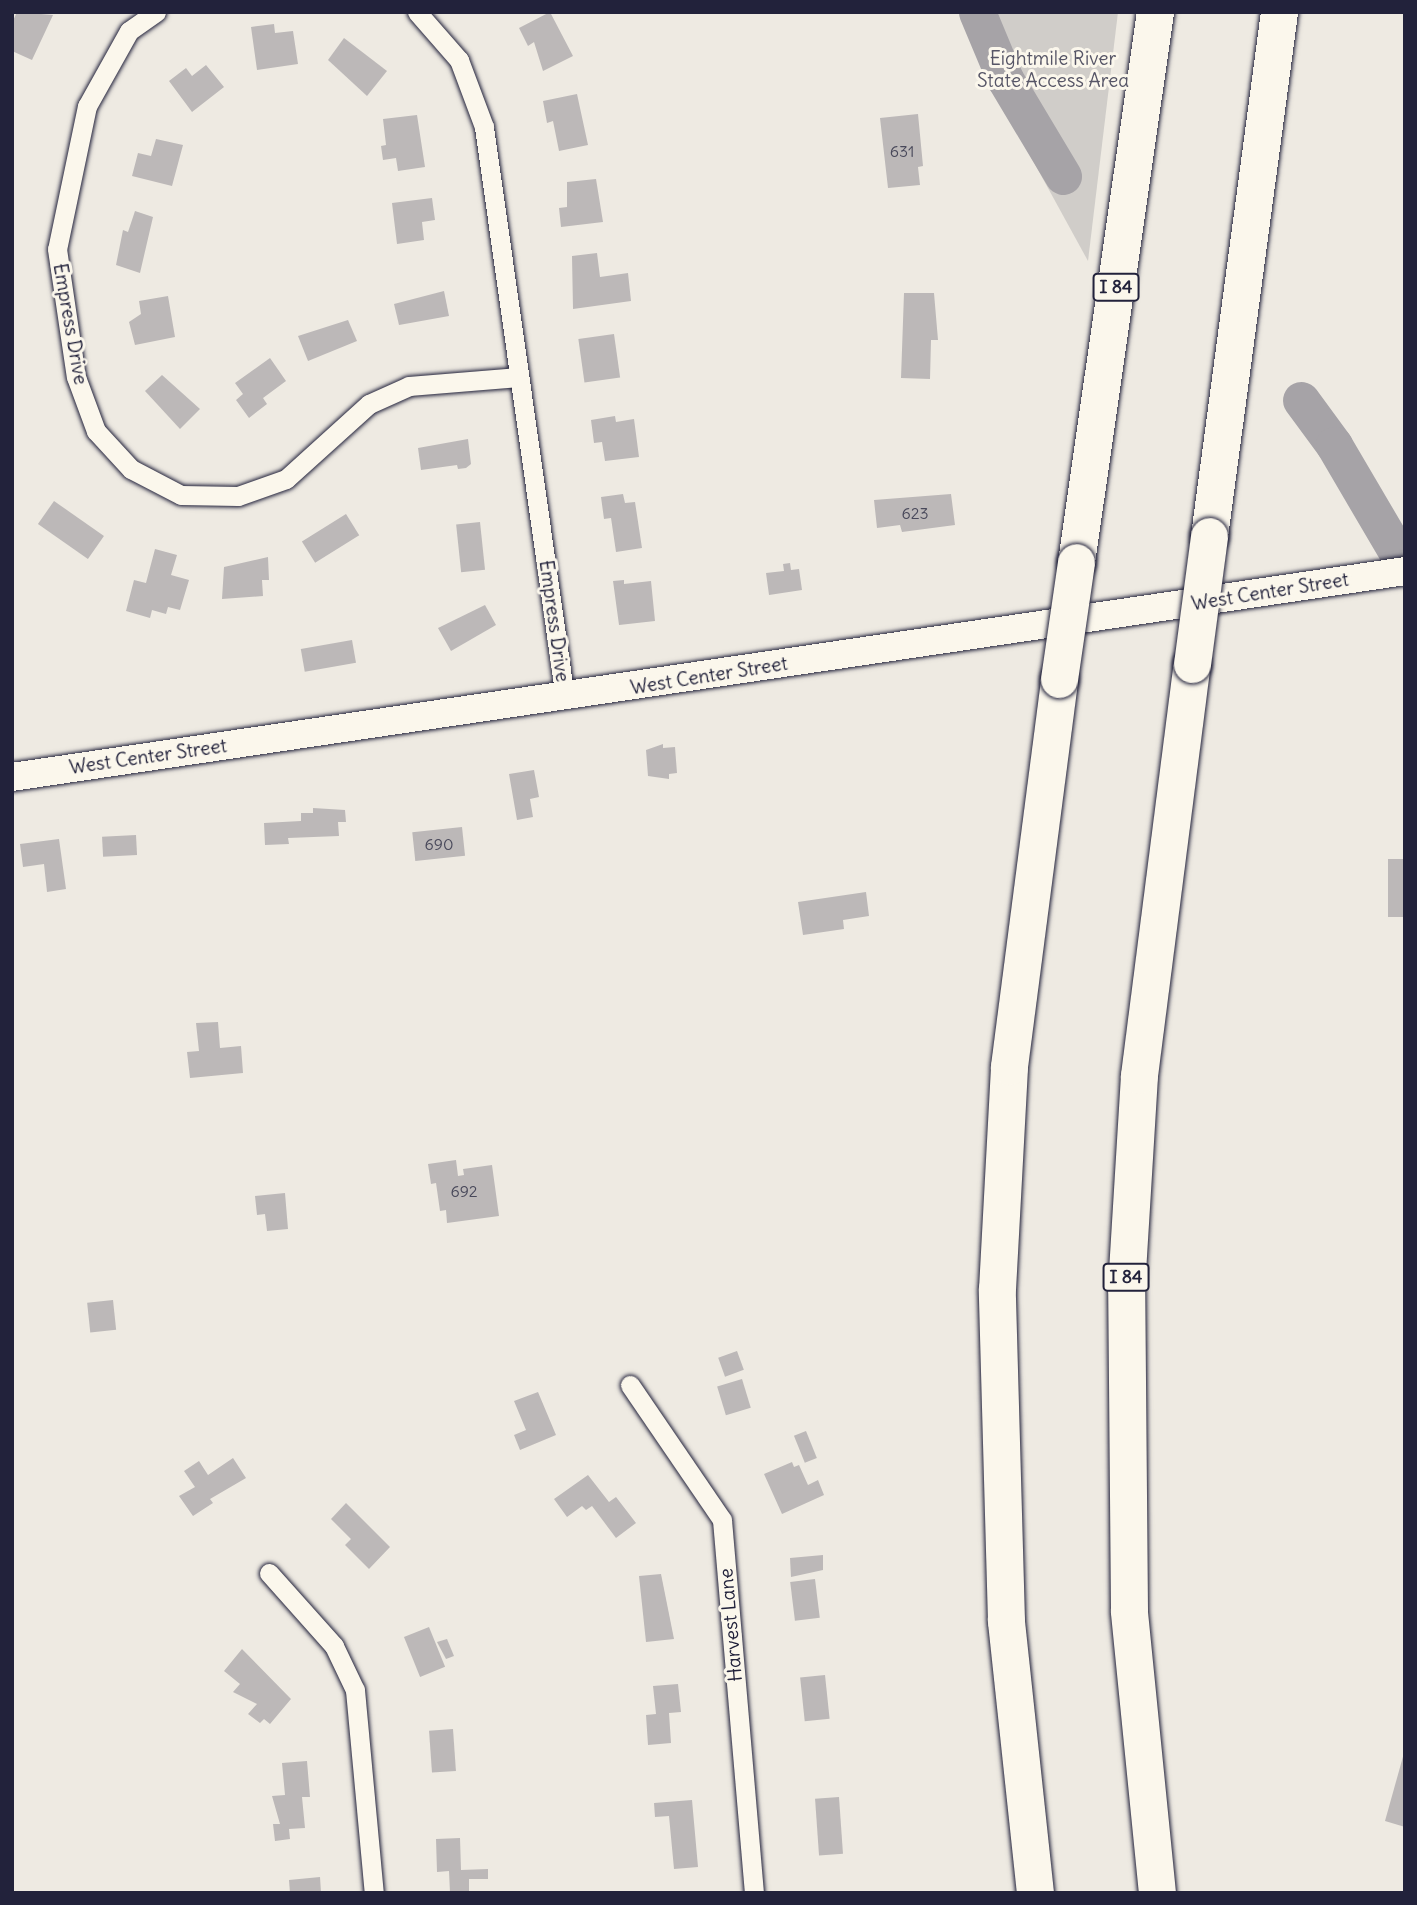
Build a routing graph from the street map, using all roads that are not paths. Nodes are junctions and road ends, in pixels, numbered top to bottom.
1 (156, 12) edge
2 (417, 12) edge
3 (1155, 12) edge
4 (1279, 12) edge
5 (519, 377) junction
6 (1394, 573) edge
7 (565, 698) junction
8 (12, 777) edge
9 (630, 1385) dead end
10 (269, 1573) dead end
11 (374, 1893) edge
12 (754, 1893) edge
13 (1035, 1893) edge
14 (1157, 1893) edge

1 - 5 street, Empress Drive
2 - 5 street, Empress Drive
3 - 13 highway, I 84, bridge
4 - 14 highway, I 84, bridge
5 - 7 street, Empress Drive
6 - 7 street, West Center Street
7 - 8 street, West Center Street
9 - 12 street, Harvest Lane
10 - 11 street

